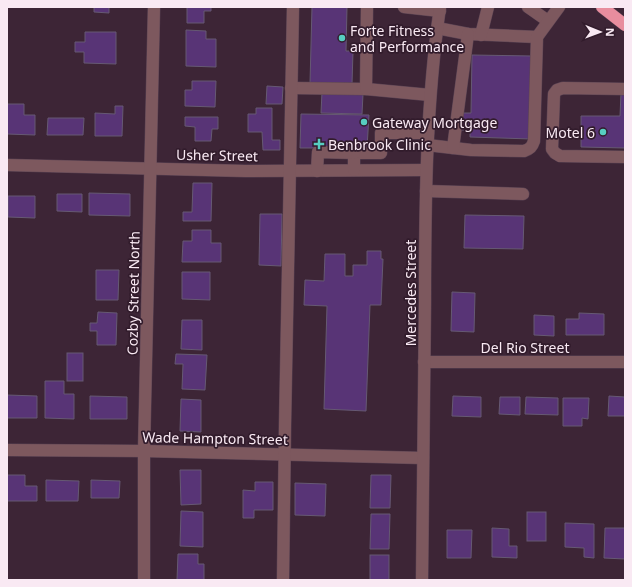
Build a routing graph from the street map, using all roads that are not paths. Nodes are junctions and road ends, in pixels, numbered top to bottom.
1 (154, 7) edge
2 (293, 7) edge
3 (367, 7) edge
4 (404, 7) edge
5 (488, 7) edge
6 (528, 7) edge
7 (560, 7) edge
8 (602, 7) edge
9 (440, 9) edge
10 (548, 21) junction
11 (625, 25) edge
12 (437, 28) junction
13 (468, 34) junction
14 (481, 35) junction
15 (537, 37) junction
16 (291, 88) junction
17 (366, 89) junction
18 (625, 89) edge
19 (430, 95) junction
20 (427, 139) junction
21 (453, 148) junction
22 (354, 153) junction
23 (625, 157) edge
24 (7, 165) edge
25 (150, 168) junction
26 (354, 170) junction
27 (426, 170) junction
28 (290, 171) junction
29 (317, 171) junction
30 (426, 192) junction
31 (523, 194) dead end
32 (424, 362) junction
33 (625, 362) edge
34 (7, 450) edge
35 (144, 451) junction
36 (285, 455) junction
37 (423, 458) junction
38 (144, 580) edge
39 (283, 580) edge
40 (422, 580) edge

1 - 25 street, Cozby Street North
2 - 16 street
3 - 17 street
4 - 9 street
5 - 14 street
6 - 10 street
7 - 10 street
8 - 11 highway
9 - 12 street, Mercedes Street
10 - 15 street
12 - 13 street
12 - 19 street, Mercedes Street
13 - 14 street
13 - 21 street
14 - 15 street
15 - 21 street
16 - 17 street
16 - 28 street
17 - 19 street
18 - 23 street
19 - 20 street, Mercedes Street
20 - 21 street
20 - 22 street
20 - 27 street, Mercedes Street
22 - 26 street
22 - 29 street
24 - 25 street, Usher Street
25 - 28 street, Usher Street
25 - 35 street, Cozby Street North
26 - 27 street, Usher Street
26 - 29 street, Usher Street
27 - 30 street, Mercedes Street
28 - 29 street, Usher Street
28 - 36 street
30 - 31 street
30 - 32 street, Mercedes Street
32 - 33 street, Del Rio Street
32 - 37 street, Mercedes Street
34 - 35 street, Wade Hampton Street
35 - 36 street, Wade Hampton Street
35 - 38 street, Cozby Street North
36 - 37 street, Wade Hampton Street
36 - 39 street
37 - 40 street, Mercedes Street

